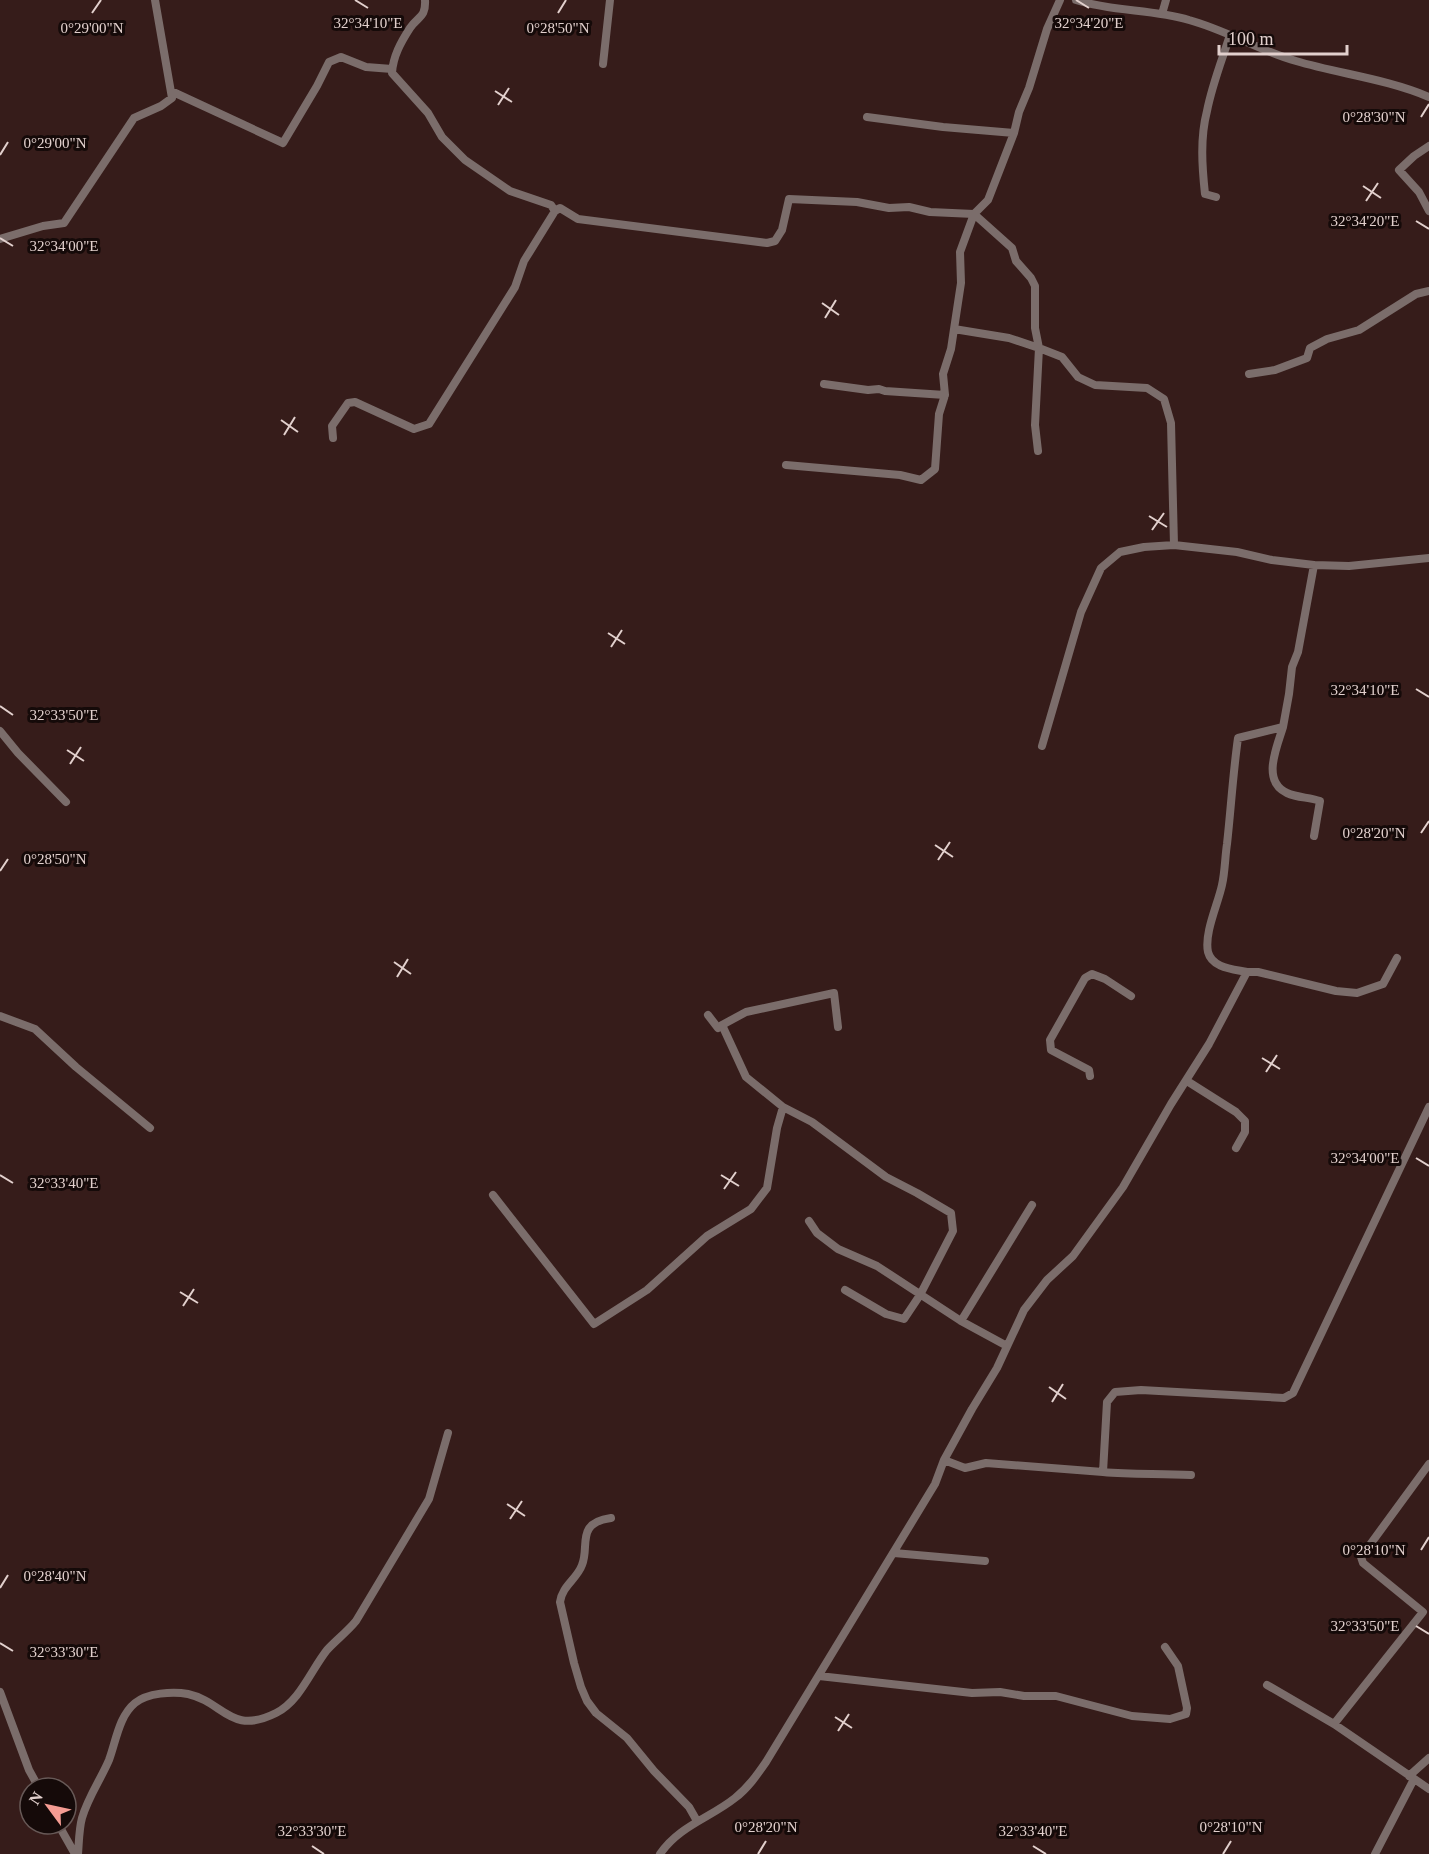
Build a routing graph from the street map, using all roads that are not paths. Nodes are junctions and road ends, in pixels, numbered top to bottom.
1 (155, 0) edge
2 (425, 0) edge
3 (610, 0) edge
4 (1060, 0) edge
5 (1076, 0) edge
6 (1166, 0) edge
7 (1162, 14) junction
8 (1230, 35) junction
9 (603, 64) dead end
10 (392, 69) junction
11 (171, 91) junction
12 (1429, 97) edge
13 (867, 117) dead end
14 (1014, 133) junction
15 (1429, 146) edge
16 (1216, 196) dead end
17 (555, 211) junction
18 (1429, 211) edge
19 (974, 214) junction
20 (0, 239) edge
21 (1429, 291) edge
22 (954, 328) junction
23 (1040, 348) junction
24 (1249, 374) dead end
25 (824, 384) dead end
26 (945, 395) junction
27 (333, 438) dead end
28 (1038, 451) dead end
29 (786, 465) dead end
30 (1174, 545) junction
31 (1429, 558) edge
32 (1314, 565) junction
33 (1283, 727) junction
34 (0, 731) edge
35 (1042, 747) dead end
36 (66, 801) dead end
37 (1314, 836) dead end
38 (1397, 958) dead end
39 (1247, 972) junction
40 (1131, 996) dead end
41 (708, 1015) dead end
42 (0, 1016) edge
43 (722, 1025) junction
44 (838, 1027) dead end
45 (1090, 1076) dead end
46 (1187, 1081) junction
47 (783, 1107) junction
48 (1429, 1107) edge
49 (150, 1128) dead end
50 (1236, 1148) dead end
51 (493, 1195) dead end
52 (1032, 1205) dead end
53 (809, 1221) dead end
54 (845, 1290) dead end
55 (920, 1295) junction
56 (962, 1321) junction
57 (1007, 1346) junction
58 (448, 1433) dead end
59 (944, 1460) junction
60 (1429, 1464) edge
61 (1103, 1472) junction
62 (1191, 1475) dead end
63 (611, 1518) dead end
64 (894, 1553) junction
65 (985, 1561) dead end
66 (1426, 1610) edge
67 (1165, 1647) dead end
68 (819, 1676) junction
69 (1267, 1685) dead end
70 (0, 1692) edge
71 (1334, 1724) junction
72 (1429, 1758) edge
73 (32, 1776) edge
74 (1412, 1777) junction
75 (1429, 1789) edge
76 (697, 1821) junction
77 (65, 1836) edge
78 (76, 1854) edge
79 (660, 1854) edge
80 (1375, 1854) edge

1 - 11 street
2 - 10 street
3 - 9 street
4 - 14 street
5 - 7 street
6 - 7 street
7 - 8 street
8 - 12 street
8 - 16 street
10 - 11 street
10 - 17 street
11 - 20 street
13 - 14 street
14 - 19 street
15 - 18 street
17 - 19 street
17 - 27 street
19 - 22 street
19 - 23 street
21 - 24 street
22 - 23 street
22 - 26 street
23 - 28 street
23 - 30 street
25 - 26 street
26 - 29 street
30 - 32 street
30 - 35 street
31 - 32 street
32 - 33 street
33 - 37 street
33 - 39 street
34 - 36 street
38 - 39 street
39 - 46 street
40 - 45 street
41 - 43 street
42 - 49 street
43 - 44 street
43 - 47 street
46 - 50 street
46 - 57 street
47 - 51 street
47 - 55 street
48 - 61 street
52 - 56 street
53 - 55 street
54 - 55 street
55 - 56 street
56 - 57 street
57 - 59 street
58 - 78 street
59 - 61 street
59 - 64 street
60 - 66 street
61 - 62 street
63 - 76 street
64 - 65 street
64 - 68 street
66 - 71 street
67 - 68 street
68 - 76 street
69 - 71 street
70 - 73 street
71 - 74 street
72 - 74 street
74 - 75 street
74 - 80 street
76 - 79 street
77 - 78 street

